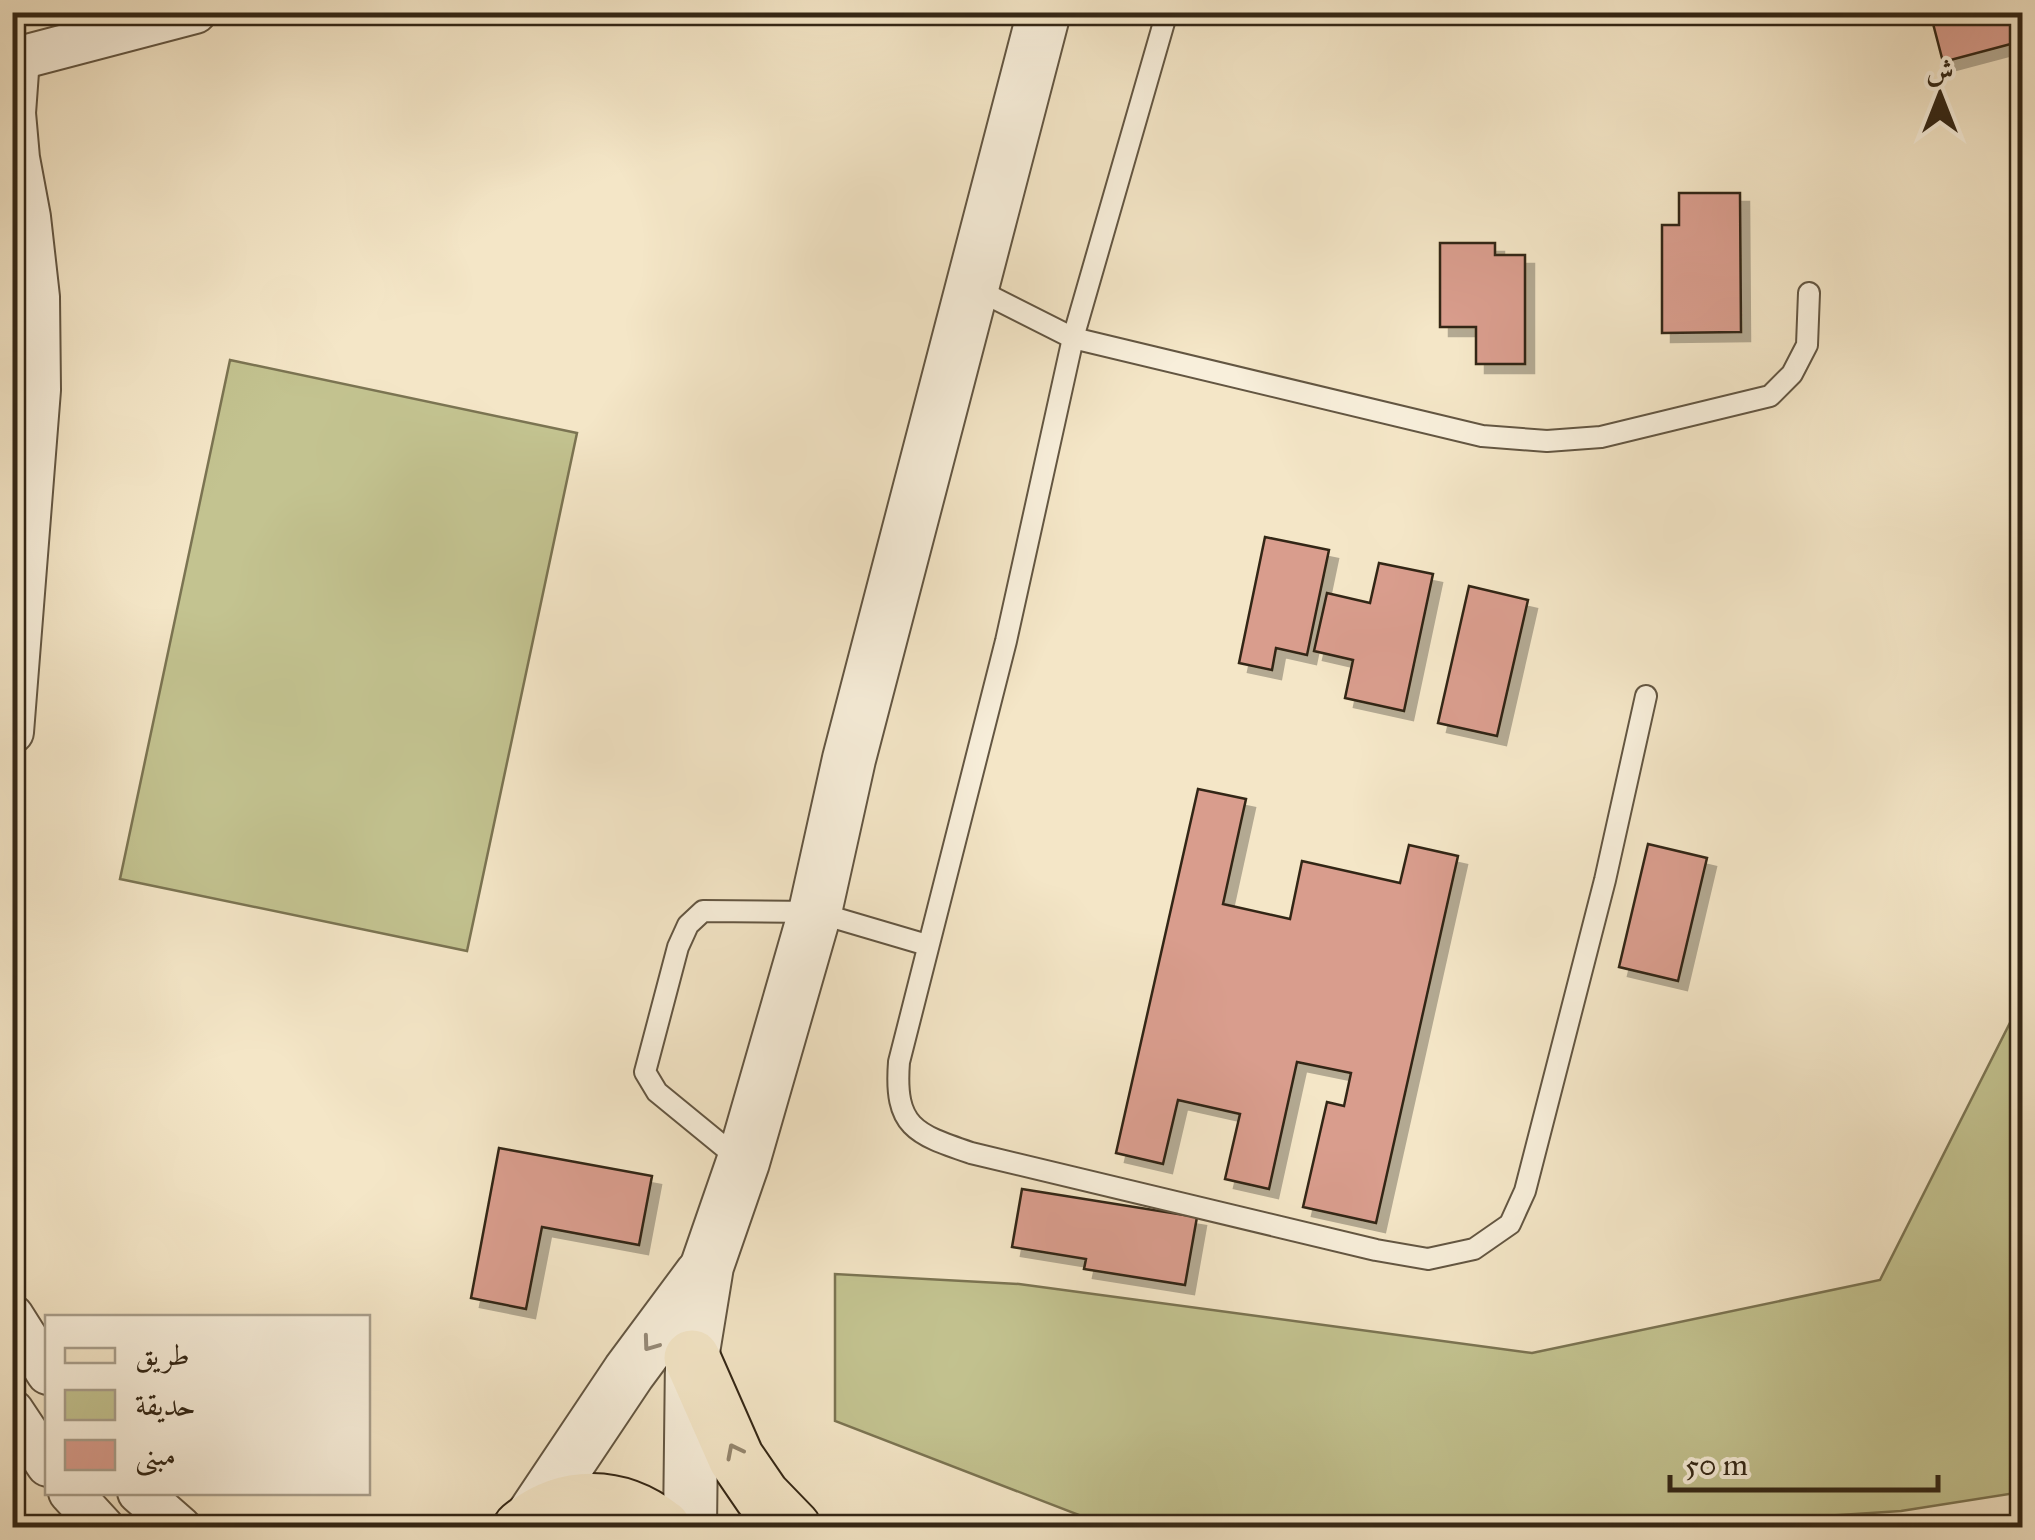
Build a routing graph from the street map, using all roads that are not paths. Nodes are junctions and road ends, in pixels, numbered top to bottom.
1 (194, 12) edge
2 (1044, 12) edge
3 (1167, 12) edge
4 (16, 59) edge
5 (21, 216) edge
6 (971, 286) junction
7 (1808, 293) dead end
8 (1073, 338) junction
9 (1646, 696) dead end
10 (12, 732) edge
11 (815, 912) junction
12 (927, 945) junction
13 (743, 1162) junction
14 (708, 1266) junction
15 (12, 1316) edge
16 (692, 1358) junction
17 (45, 1368) edge
18 (12, 1411) edge
19 (45, 1460) edge
20 (73, 1495) edge
21 (142, 1495) edge
22 (526, 1524) edge
23 (103, 1528) edge
24 (180, 1528) edge
25 (664, 1528) edge
26 (690, 1528) edge
27 (793, 1528) edge

1 - 4 street
2 - 6 street
3 - 8 lane
4 - 5 street
5 - 10 street
6 - 8 lane
6 - 11 street
7 - 8 lane
8 - 12 lane
9 - 12 lane
11 - 12 lane
11 - 13 street
11 - 13 lane
13 - 14 street
14 - 16 street
14 -> 22 street
15 - 17 street
16 - 26 street
27 -> 16 main road
18 - 19 street
20 - 23 street
21 - 24 street
22 - 25 main road

